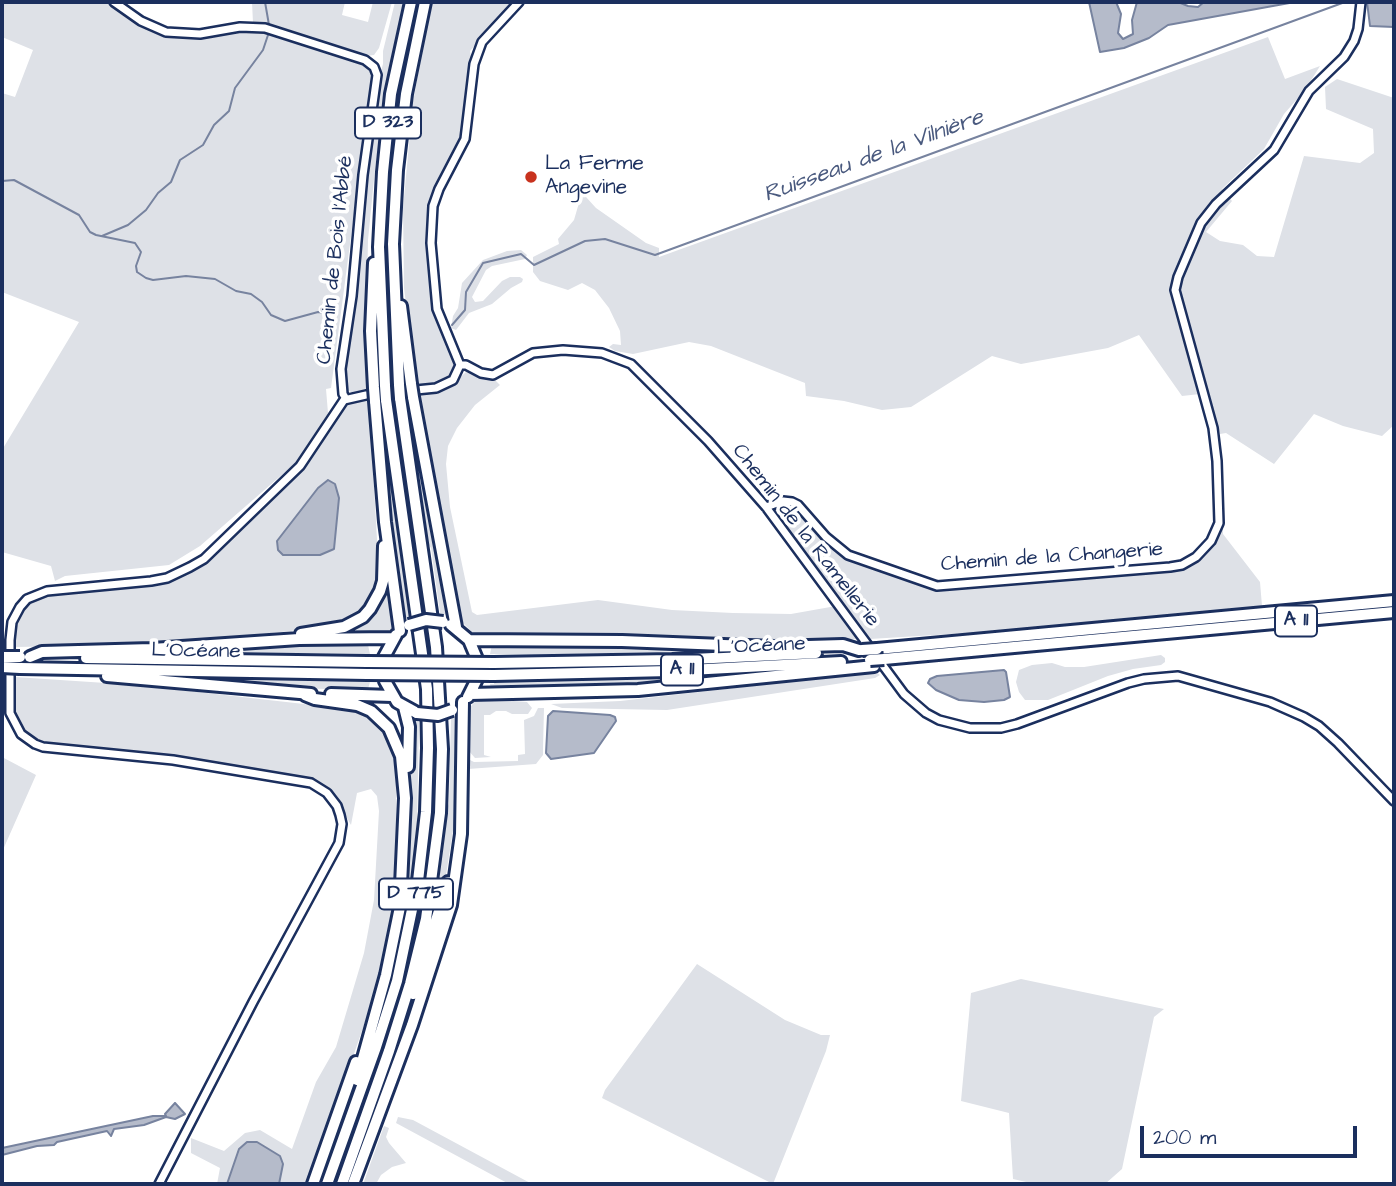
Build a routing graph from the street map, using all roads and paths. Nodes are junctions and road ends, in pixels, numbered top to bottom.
1 (114, 2) edge
2 (411, 2) edge
3 (425, 2) edge
4 (519, 2) edge
5 (1361, 2) edge
6 (393, 244) junction
7 (460, 365) junction
8 (346, 399) junction
9 (381, 400) junction
10 (766, 507) junction
11 (385, 522) junction
12 (1394, 601) edge
13 (1394, 612) edge
14 (456, 627) junction
15 (401, 631) junction
16 (469, 640) junction
17 (268, 641) junction
18 (436, 647) joint
19 (422, 649) joint
20 (861, 650) junction
21 (2, 657) edge
22 (24, 661) junction
23 (872, 663) junction
24 (2, 667) edge
25 (367, 668) junction
26 (53, 669) junction
27 (494, 669) junction
28 (305, 695) junction
29 (392, 696) junction
30 (467, 698) junction
31 (404, 707) junction
32 (405, 798) junction
33 (1394, 801) edge
34 (460, 814) junction
35 (376, 1011) junction
36 (402, 1013) junction
37 (347, 1130) junction
38 (159, 1184) edge
39 (313, 1184) edge
40 (327, 1184) edge
41 (342, 1184) edge
42 (353, 1184) edge

1 - 8 street, Chemin de Bois l'Abbé
2 - 9 highway, D 323, bridge
3 - 6 highway, D 323
4 - 7 street
5 - 10 street, Chemin de la Changerie
6 - 14 highway, bridge
6 - 18 highway, D 323, bridge
7 - 8 street
7 - 10 street, Chemin de la Ramellerie
8 - 38 street
9 - 11 highway
9 - 19 highway, D 323
10 - 33 street, Chemin de la Ramellerie
11 - 15 highway
11 - 17 highway
12 - 20 highway, L’Océane / A 11, bridge
13 - 23 highway, L’Océane / A 11, bridge
14 - 15 highway, bridge
14 - 16 highway
15 - 17 highway
15 - 29 highway
16 - 20 highway
16 - 30 highway
17 - 22 highway
18 - 36 highway, D 775
19 - 37 highway, D 775
20 - 27 highway, L’Océane / A 11
21 - 22 highway, L’Océane / A 11, bridge
22 - 24 highway, L’Océane / A 11, bridge
22 - 25 highway, L’Océane / A 11
22 - 26 highway, L’Océane / A 11
23 - 27 highway, L’Océane / A 11
23 - 30 highway
25 - 26 highway, L’Océane / A 11
25 - 27 highway, L’Océane / A 11, bridge
26 - 28 highway
28 - 29 highway
28 - 32 highway
29 - 31 highway
30 - 31 highway, bridge
30 - 34 highway
31 - 32 highway
32 - 35 highway
34 - 36 highway
34 - 42 highway
35 - 37 highway
35 - 39 highway
36 - 41 highway, D 775
37 - 40 highway, D 775

